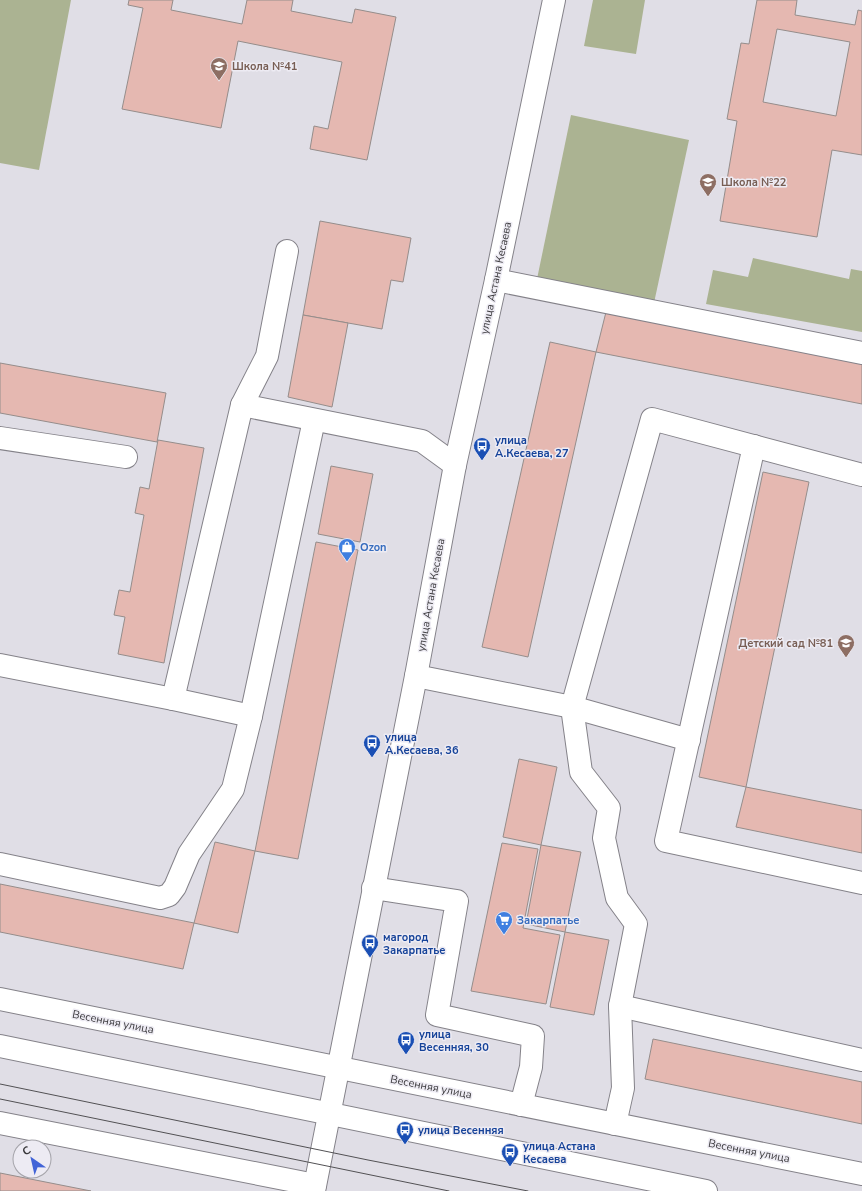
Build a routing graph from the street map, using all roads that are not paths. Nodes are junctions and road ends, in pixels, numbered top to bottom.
1 (554, 0) edge
2 (287, 250) dead end
3 (496, 280) junction
4 (862, 353) edge
5 (242, 404) junction
6 (314, 420) junction
7 (0, 438) edge
8 (754, 446) junction
9 (126, 457) dead end
10 (455, 465) junction
11 (862, 476) edge
12 (0, 666) edge
13 (416, 676) junction
14 (173, 699) junction
15 (572, 707) junction
16 (251, 716) junction
17 (689, 740) junction
18 (0, 864) edge
19 (862, 883) edge
20 (373, 888) junction
21 (0, 999) edge
22 (620, 1006) junction
23 (0, 1046) edge
24 (862, 1060) edge
25 (338, 1068) junction
26 (521, 1105) junction
27 (329, 1113) junction
28 (0, 1123) edge
29 (615, 1124) junction
30 (862, 1174) edge
31 (314, 1188) edge
32 (706, 1191) edge

1 - 3 street, улица Астана Кесаева
2 - 5 street
3 - 4 street
3 - 10 street, улица Астана Кесаева
5 - 6 street
5 - 14 street
6 - 10 street
6 - 16 street
7 - 9 street
8 - 11 street
8 - 15 street
8 - 17 street
10 - 13 street, улица Астана Кесаева
12 - 14 street
13 - 15 street
13 - 20 street, улица Астана Кесаева
14 - 16 street
15 - 17 street
15 - 22 street
16 - 18 street
17 - 19 street
20 - 25 street, улица Астана Кесаева
20 - 26 street
21 - 25 street, Весенняя улица
22 - 24 street
22 - 29 street
23 - 27 street
25 - 26 street, Весенняя улица
25 - 27 street, улица Астана Кесаева
26 - 29 street, Весенняя улица
27 - 31 street, улица Астана Кесаева
27 - 32 street
28 - 31 street
29 - 30 street, Весенняя улица

